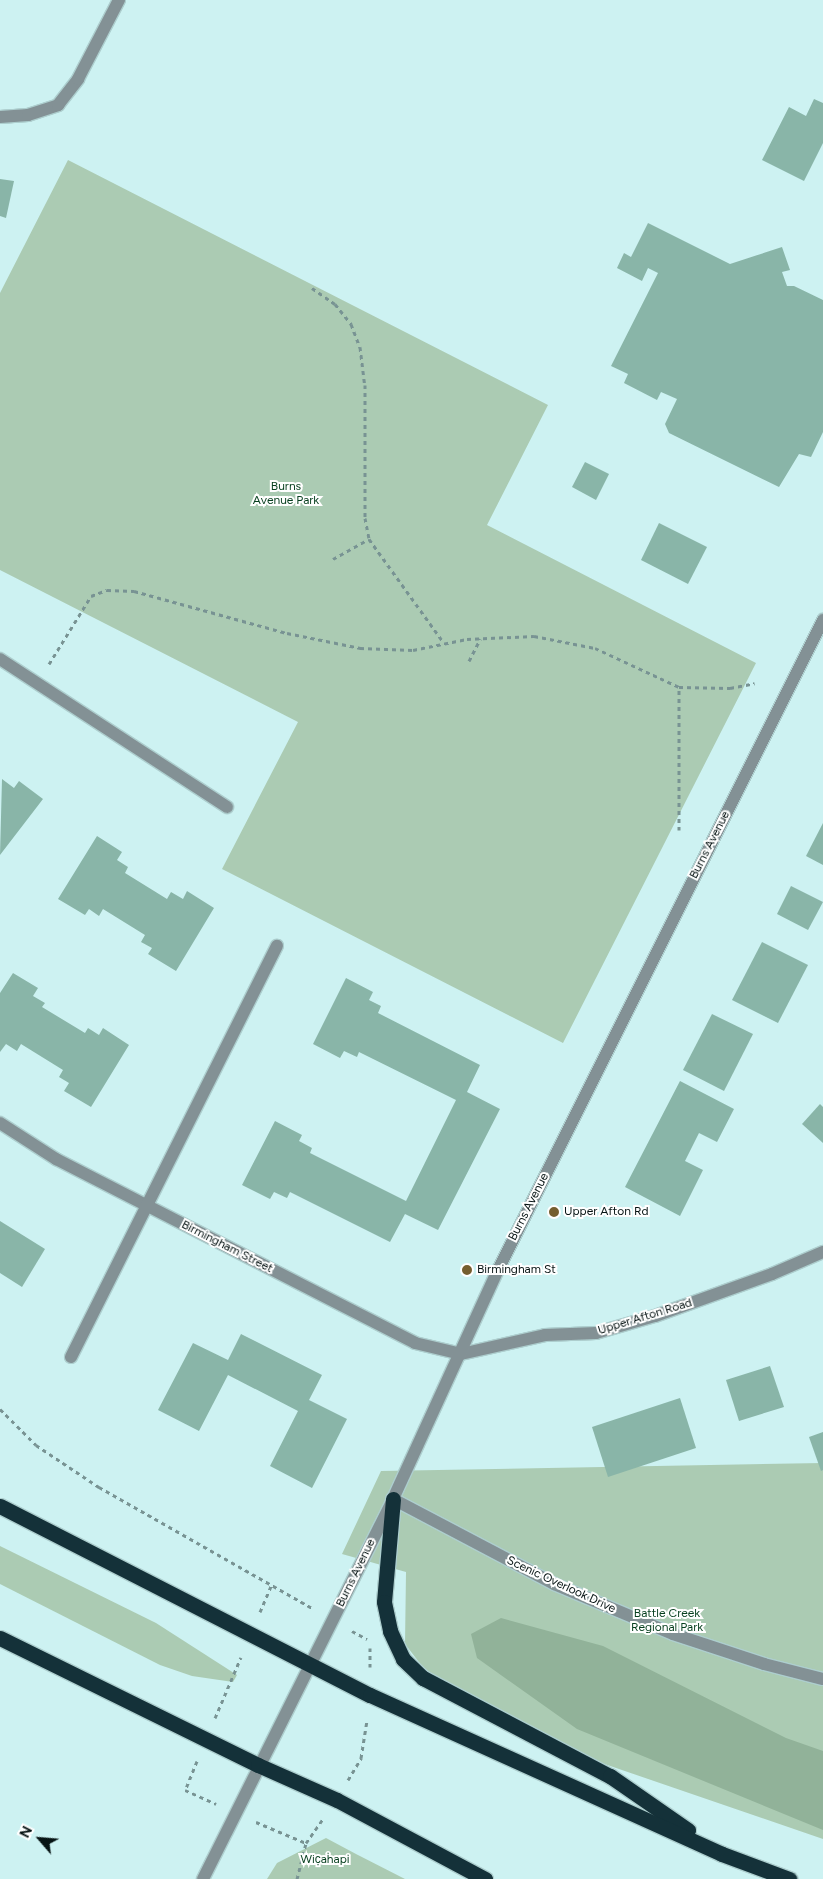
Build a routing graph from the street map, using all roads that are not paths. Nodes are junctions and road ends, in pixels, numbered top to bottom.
1 (119, 0) edge
2 (0, 117) edge
3 (823, 620) edge
4 (0, 660) edge
5 (227, 808) dead end
6 (277, 946) dead end
7 (0, 1123) edge
8 (147, 1206) junction
9 (823, 1252) edge
10 (461, 1354) junction
11 (71, 1357) dead end
12 (393, 1499) junction
13 (0, 1506) edge
14 (0, 1638) edge
15 (310, 1664) junction
16 (823, 1678) edge
17 (258, 1765) junction
18 (722, 1854) junction
19 (480, 1877) edge
20 (203, 1879) edge
21 (789, 1879) edge

1 - 2 street
3 - 10 street, Burns Avenue
4 - 5 street
6 - 8 street
7 - 8 street, Birmingham Street
8 - 10 street, Birmingham Street
8 - 11 street
9 - 10 street, Upper Afton Road
10 - 12 street, Burns Avenue
12 - 15 street, Burns Avenue
12 - 16 street, Scenic Overlook Drive
12 - 18 highway
13 - 15 highway
14 - 17 highway
15 - 17 street, Burns Avenue
15 - 18 highway
17 - 19 highway
17 - 20 street, Burns Avenue
18 - 21 highway

